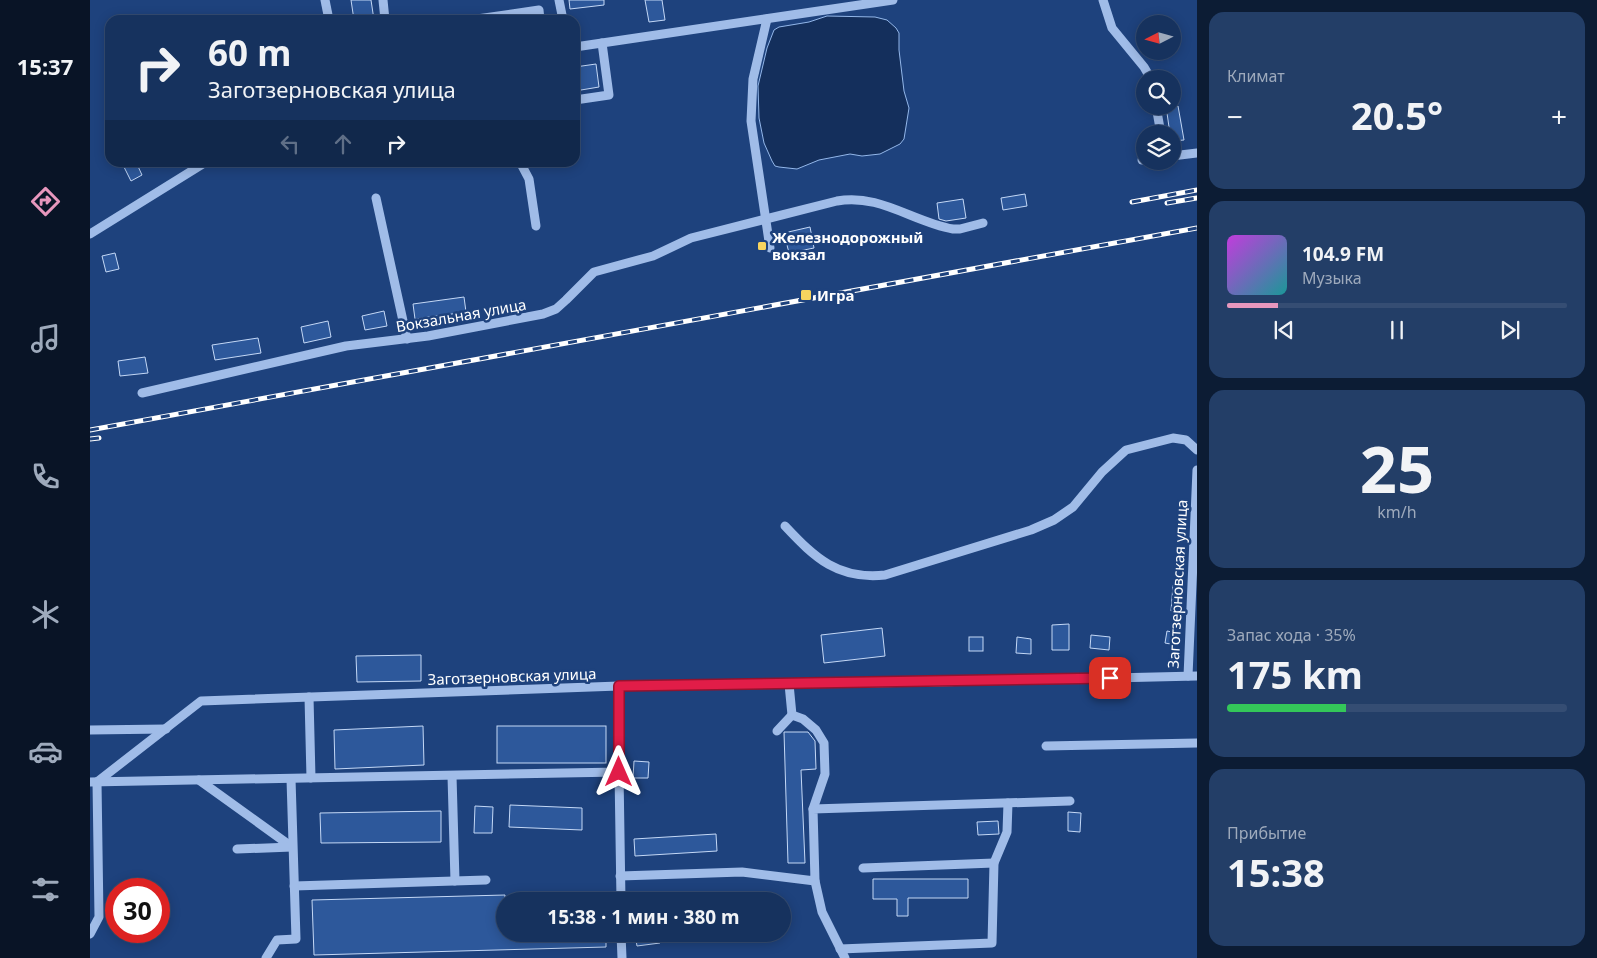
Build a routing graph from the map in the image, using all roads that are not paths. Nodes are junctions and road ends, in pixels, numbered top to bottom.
1 (325, 0) edge
2 (383, 0) edge
3 (559, 0) edge
4 (893, 0) edge
5 (1103, 0) edge
6 (328, 15) edge
7 (384, 15) edge
8 (504, 15) edge
9 (539, 15) edge
10 (562, 15) edge
11 (767, 19) junction
12 (602, 43) junction
13 (580, 46) edge
14 (1146, 70) edge
15 (580, 99) edge
16 (1197, 152) edge
17 (1181, 155) edge
18 (198, 167) edge
19 (523, 167) edge
20 (376, 198) dead end
21 (766, 220) junction
22 (983, 224) dead end
23 (536, 226) dead end
24 (90, 234) edge
25 (770, 248) dead end
26 (406, 339) junction
27 (142, 394) dead end
28 (1197, 450) edge
29 (1197, 470) edge
30 (785, 526) dead end
31 (1192, 676) edge
32 (789, 684) junction
33 (619, 686) junction
34 (309, 697) junction
35 (792, 715) junction
36 (166, 729) junction
37 (90, 730) edge
38 (777, 731) dead end
39 (1197, 743) edge
40 (1046, 746) dead end
41 (619, 772) junction
42 (452, 776) junction
43 (311, 778) junction
44 (291, 779) junction
45 (198, 780) junction
46 (94, 782) edge
47 (1070, 801) dead end
48 (1008, 803) junction
49 (813, 809) junction
50 (292, 847) junction
51 (237, 849) dead end
52 (994, 863) junction
53 (863, 868) dead end
54 (620, 876) junction
55 (486, 880) dead end
56 (455, 881) junction
57 (815, 881) junction
58 (294, 886) junction
59 (621, 892) edge
60 (90, 934) edge
61 (621, 942) edge
62 (840, 949) junction
63 (266, 958) edge
64 (622, 958) edge
65 (845, 958) edge

1 - 6 street
2 - 7 street
3 - 10 street
4 - 11 street
5 - 14 street
8 - 9 street
11 - 12 street
11 - 21 street
12 - 13 street
12 - 15 street
16 - 17 street
18 - 24 street
19 - 23 street
20 - 26 street
21 - 22 street, Вокзальная улица
21 - 25 street
21 - 26 street, Вокзальная улица
26 - 27 street, Вокзальная улица
28 - 30 street
29 - 31 street, Заготзерновская улица
31 - 32 street, Заготзерновская улица
32 - 33 street, Заготзерновская улица
32 - 35 street
33 - 34 street, Заготзерновская улица
33 - 41 street
34 - 36 street, Заготзерновская улица
34 - 43 street
35 - 38 street
35 - 49 street
36 - 37 street
36 - 46 street
39 - 40 street
41 - 42 street
41 - 54 street
42 - 43 street
42 - 56 street
43 - 44 street
44 - 45 street
44 - 50 street
45 - 46 street
45 - 50 street
46 - 60 street
47 - 48 street
48 - 49 street
48 - 52 street
49 - 57 street
50 - 51 street
50 - 58 street
52 - 53 street
52 - 62 street
54 - 57 street
54 - 59 street
55 - 56 street
56 - 58 street
57 - 62 street
58 - 63 street
61 - 64 street
62 - 65 street

